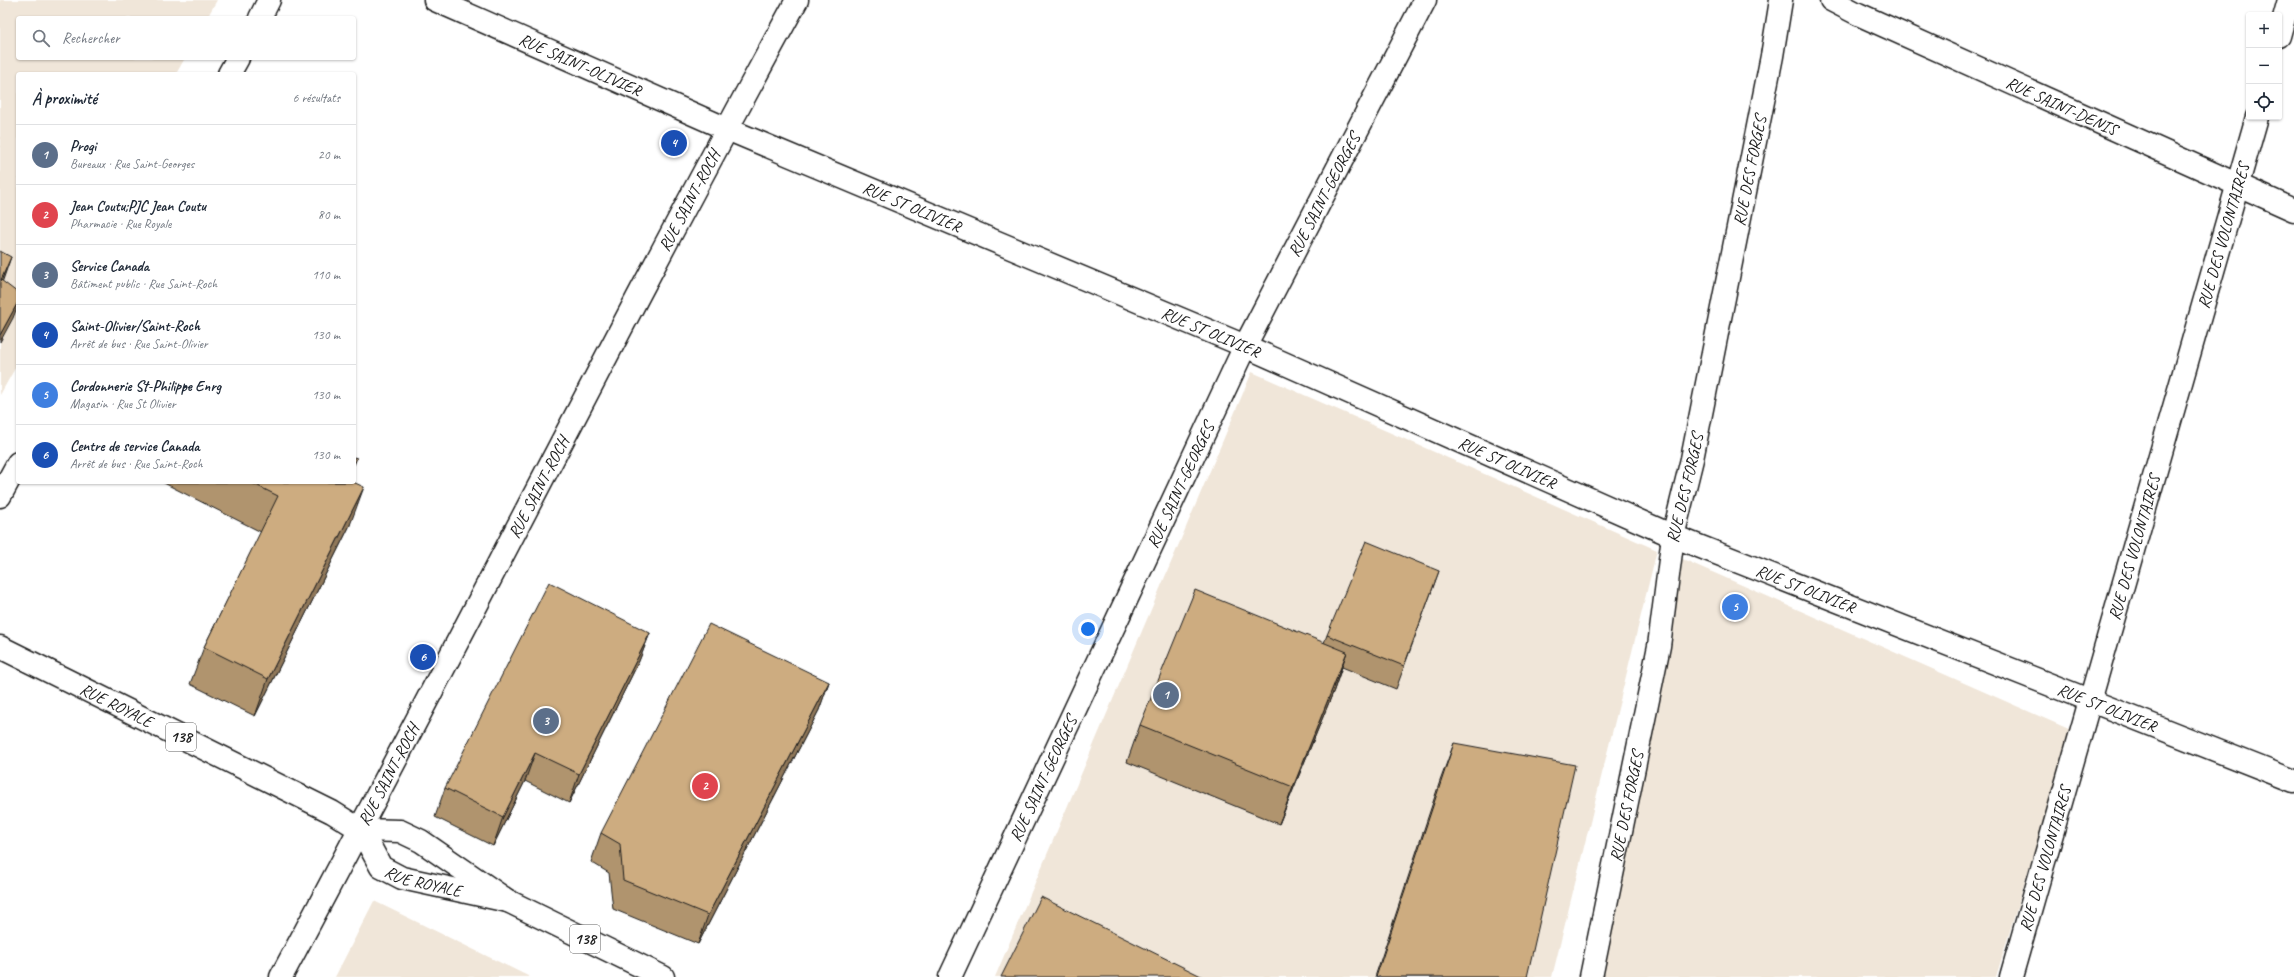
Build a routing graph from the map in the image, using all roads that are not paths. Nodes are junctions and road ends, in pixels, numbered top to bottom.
1 (270, 0) edge
2 (435, 0) edge
3 (797, 0) edge
4 (1425, 0) edge
5 (1781, 0) edge
6 (1831, 0) edge
7 (2289, 0) edge
8 (261, 16) edge
9 (2282, 25) edge
10 (237, 60) edge
11 (230, 72) edge
12 (2256, 120) edge
13 (727, 129) junction
14 (2239, 186) junction
15 (2294, 210) edge
16 (1245, 346) junction
17 (16, 467) edge
18 (0, 496) edge
19 (1673, 536) junction
20 (0, 647) edge
21 (2090, 702) junction
22 (2294, 781) edge
23 (361, 830) junction
24 (508, 901) junction
25 (281, 977) edge
26 (663, 977) edge
27 (950, 977) edge
28 (1590, 977) edge
29 (2011, 977) edge

1 - 8 street
2 - 13 street, RUE SAINT-OLIVIER
3 - 13 street, RUE SAINT-ROCH
4 - 16 street, RUE SAINT-GEORGES
5 - 19 street, RUE DES FORGES
6 - 14 street, RUE SAINT-DENIS
7 - 9 street
10 - 11 street
12 - 14 street, RUE DES VOLONTAIRES
13 - 16 street, RUE ST OLIVIER
13 - 23 street, RUE SAINT-ROCH
14 - 15 street, RUE SAINT-DENIS
14 - 21 street, RUE DES VOLONTAIRES
16 - 19 street, RUE ST OLIVIER
16 - 27 street, RUE SAINT-GEORGES
17 - 18 street
19 - 21 street, RUE ST OLIVIER
19 - 28 street, RUE DES FORGES
20 - 23 street, RUE ROYALE / 138
21 - 22 street, RUE ST OLIVIER
21 - 29 street, RUE DES VOLONTAIRES
23 - 24 street, RUE ROYALE / 138
23 - 24 street, RUE ROYALE / 138
23 - 25 street, RUE SAINT-ROCH
24 - 26 street, RUE ROYALE / 138

